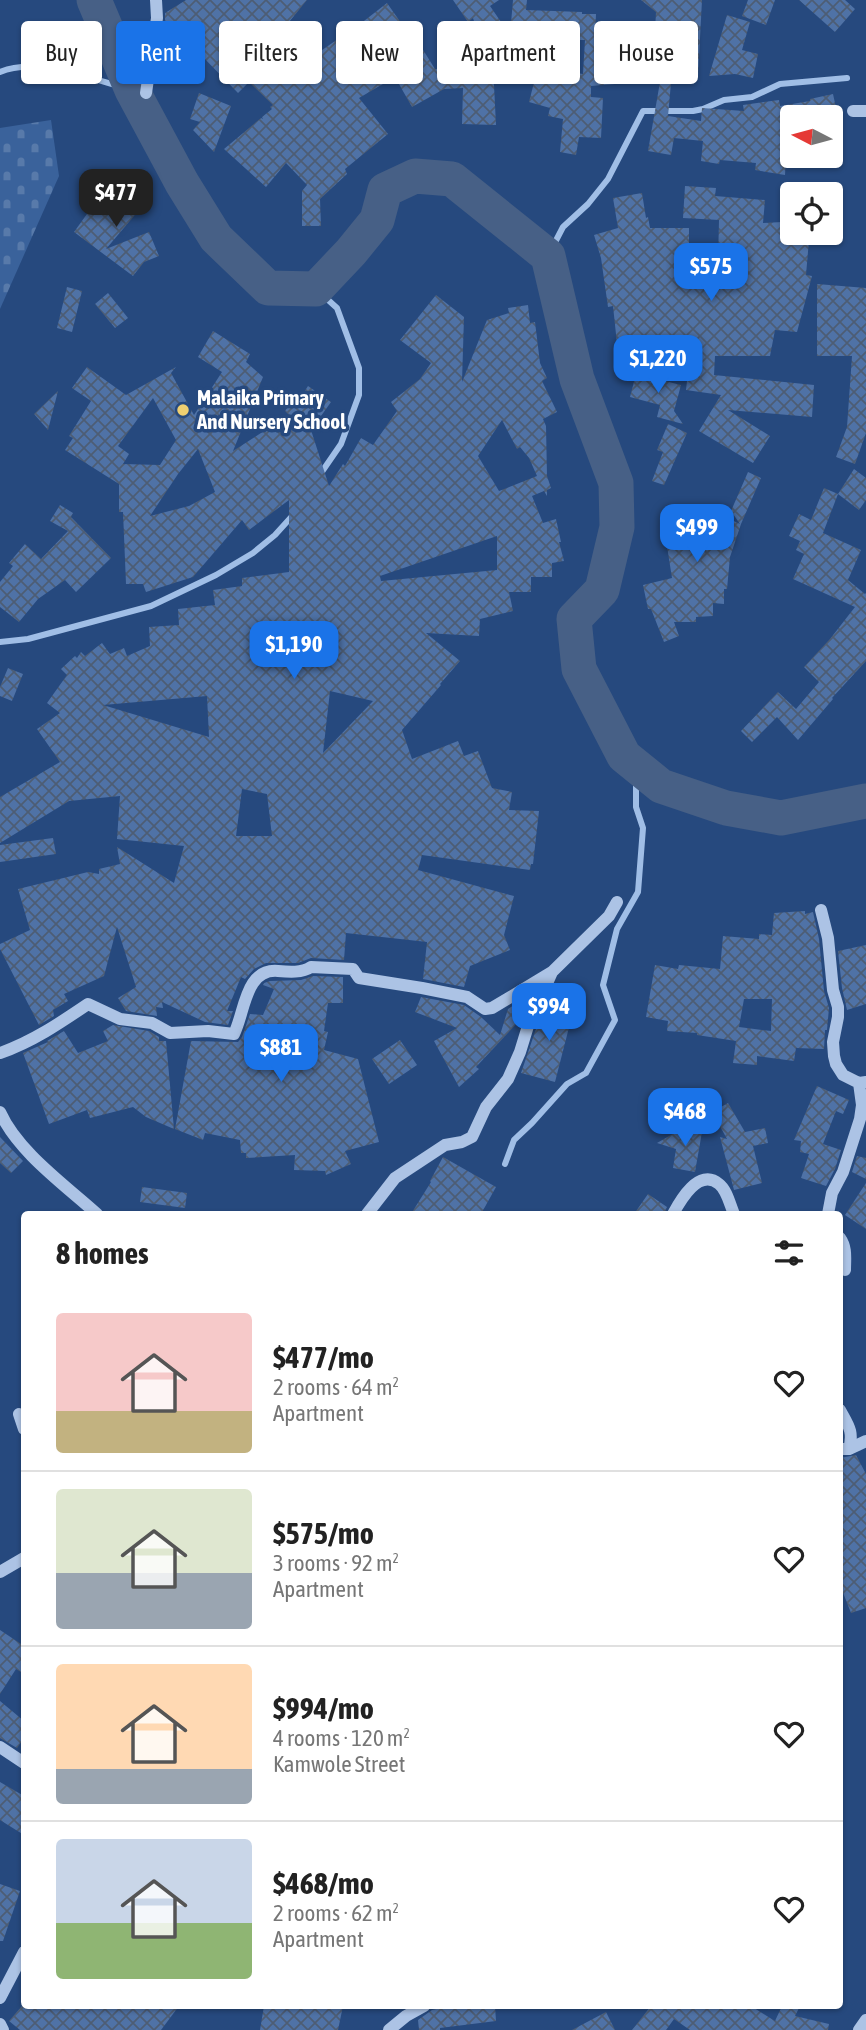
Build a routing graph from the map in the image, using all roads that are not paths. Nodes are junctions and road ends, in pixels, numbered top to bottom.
1 (156, 0) edge
2 (146, 93) dead end
3 (617, 902) dead end
4 (821, 910) dead end
5 (552, 972) junction
6 (0, 1053) edge
7 (862, 1082) edge
8 (0, 1112) edge
9 (94, 1211) edge
10 (369, 1211) edge
11 (674, 1211) edge
12 (733, 1211) edge
13 (829, 1211) edge
14 (843, 1242) edge
15 (843, 1262) edge
16 (19, 1414) dead end
17 (843, 1416) edge
18 (21, 1420) edge
19 (866, 1441) edge
20 (845, 1449) edge
21 (21, 1560) edge
22 (0, 1572) edge
23 (0, 1747) edge
24 (21, 1761) edge
25 (21, 1958) edge
26 (0, 1997) edge
27 (419, 2009) edge
28 (866, 2020) edge
29 (0, 2024) edge
30 (3, 2030) edge
31 (389, 2030) edge
32 (859, 2030) edge

1 - 2 street
3 - 5 street
4 - 7 street
5 - 6 street
5 - 10 street
7 - 13 street
8 - 9 street
11 - 12 street
14 - 15 street
16 - 18 street
17 - 20 street
19 - 20 street
21 - 22 street
23 - 24 street
25 - 26 street
27 - 31 street
28 - 32 street
29 - 30 street

